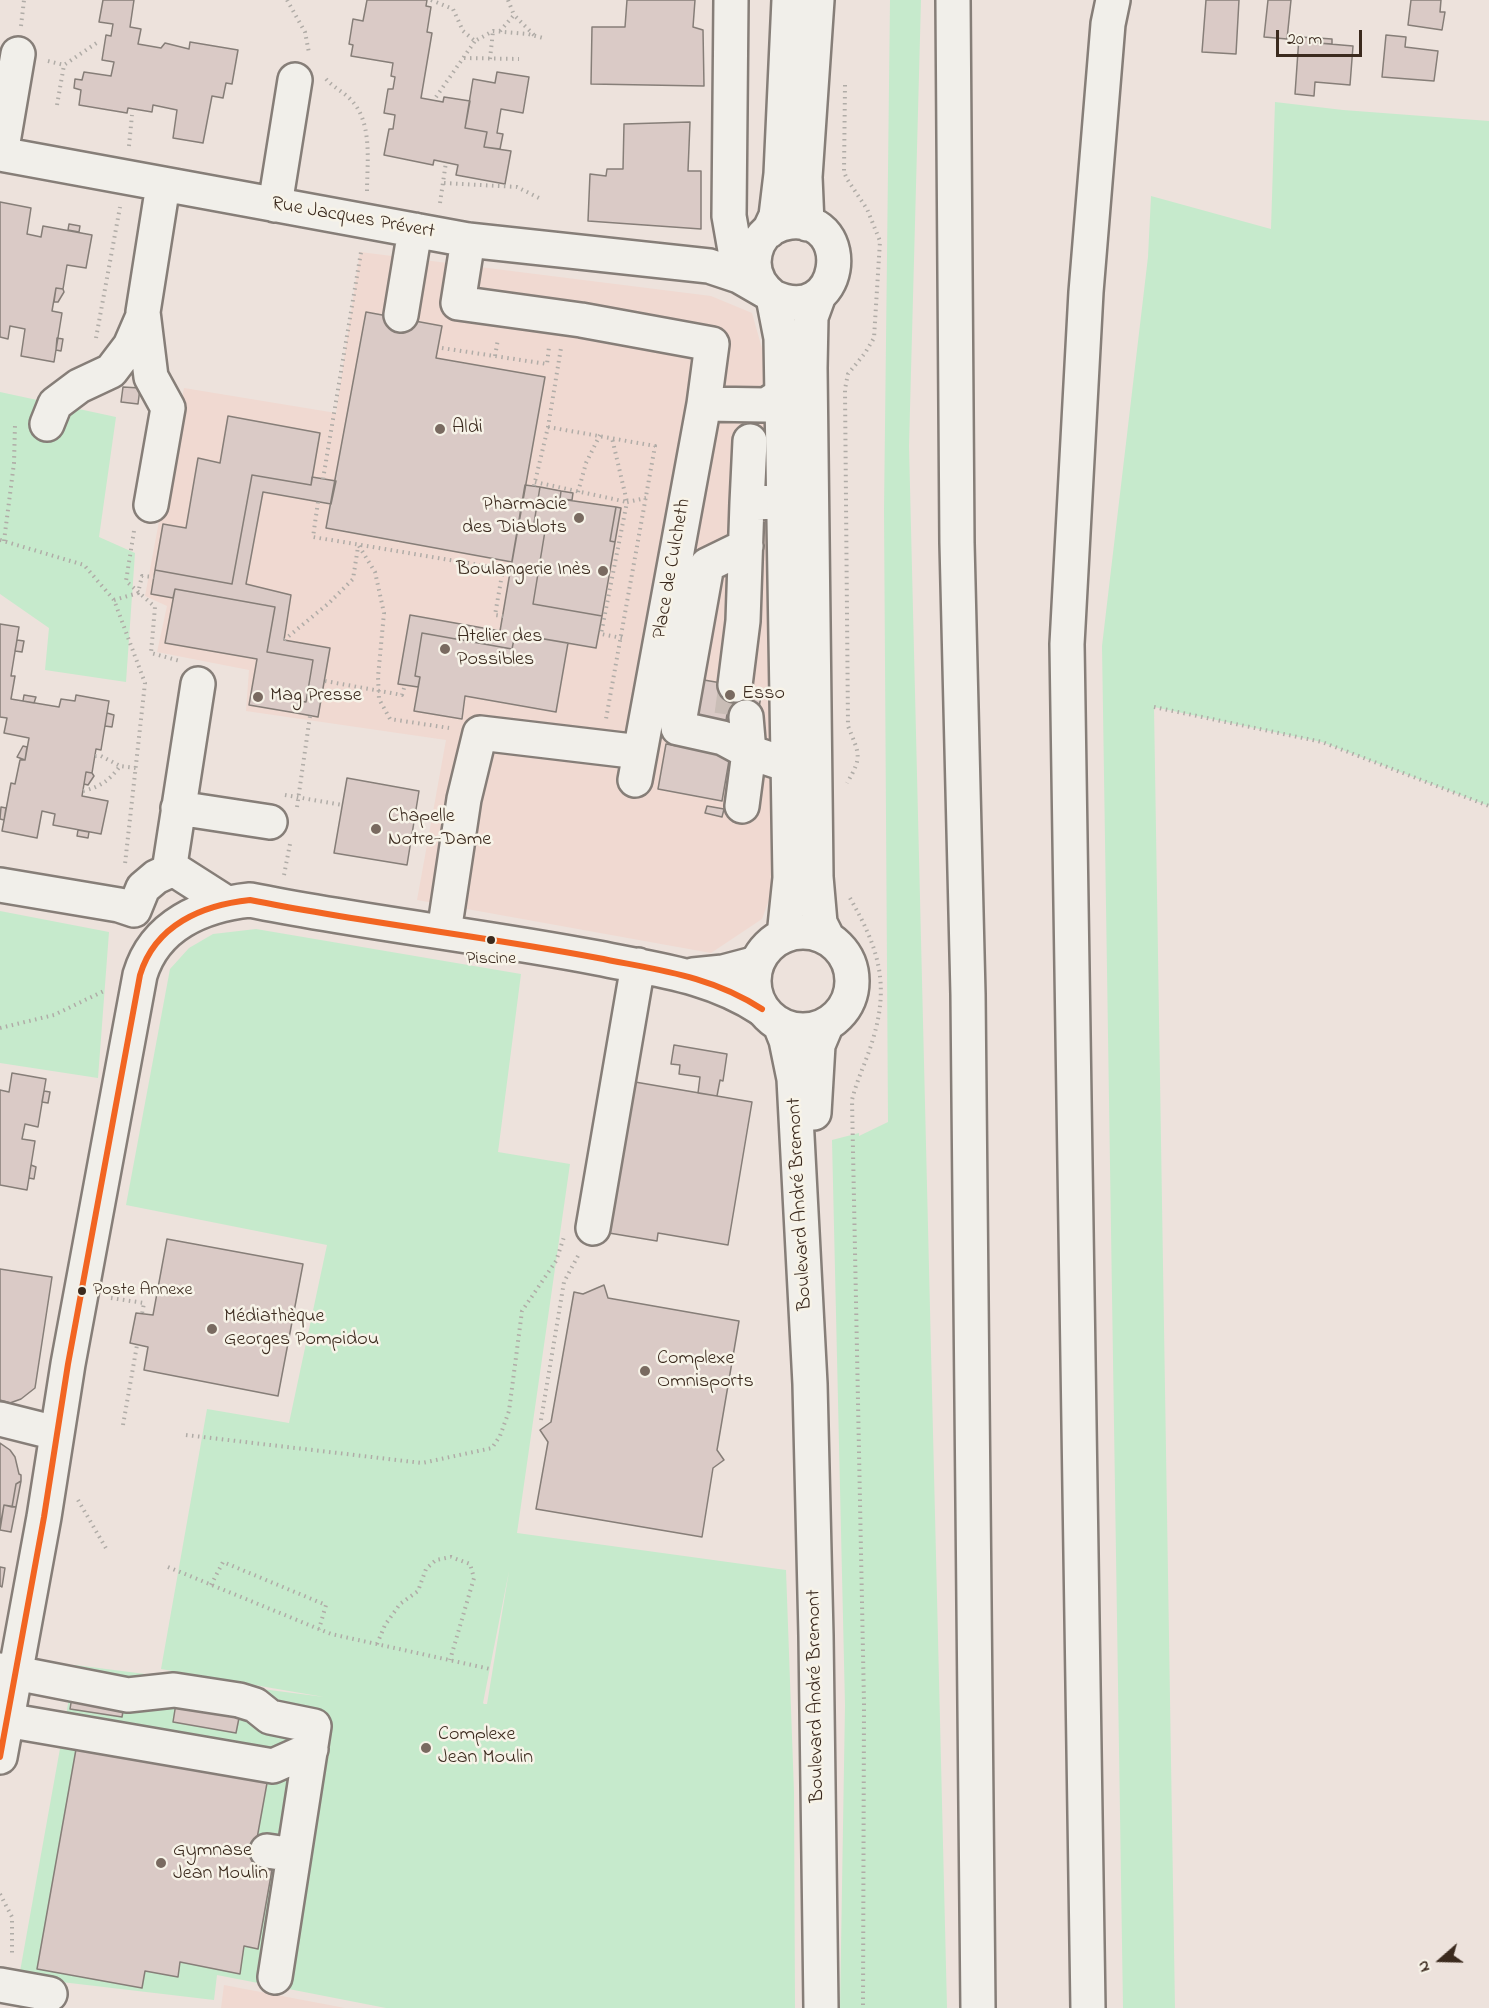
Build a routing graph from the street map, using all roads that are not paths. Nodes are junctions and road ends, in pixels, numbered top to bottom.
1 (731, 0) edge
2 (789, 0) edge
3 (817, 0) edge
4 (952, 0) edge
5 (1113, 0) edge
6 (18, 54) road end
7 (310, 78) road end
8 (1, 154) edge
9 (163, 184) junction
10 (275, 205) junction
11 (807, 224) junction
12 (424, 232) junction
13 (468, 240) junction
14 (744, 248) junction
15 (769, 294) junction
16 (819, 295) junction
17 (401, 315) dead end
18 (143, 316) junction
19 (783, 393) junction
20 (704, 404) junction
21 (47, 424) dead end
22 (750, 441) dead end
23 (785, 502) junction
24 (747, 503) junction
25 (143, 516) road end
26 (746, 546) junction
27 (198, 684) road end
28 (741, 717) junction
29 (788, 765) junction
30 (742, 806) dead end
31 (178, 808) junction
32 (270, 822) dead end
33 (169, 872) junction
34 (0, 885) edge
35 (225, 902) junction
36 (127, 908) junction
37 (444, 932) junction
38 (784, 936) junction
39 (828, 939) junction
40 (757, 963) junction
41 (638, 965) junction
42 (142, 967) junction
43 (688, 976) junction
44 (771, 1017) junction
45 (826, 1026) junction
46 (580, 1229) road end
47 (810, 1384) junction
48 (0, 1419) edge
49 (56, 1433) junction
50 (8, 1672) edge
51 (6, 1720) junction
52 (311, 1749) junction
53 (0, 1757) edge
54 (275, 1977) dead end
55 (6, 1986) edge
56 (50, 1994) dead end
57 (821, 2008) edge
58 (978, 2008) edge
59 (1088, 2008) edge

1 - 14 main road
2 - 14 main road
3 - 11 main road
4 - 58 main road
5 - 59 main road
6 - 8 main road
7 - 10 main road
8 - 9 main road, Rue Jacques Prévert
9 - 10 main road, Rue Jacques Prévert
9 - 18 main road
10 - 12 main road, Rue Jacques Prévert
11 - 14 main road
11 - 16 main road
12 - 13 main road, Rue Jacques Prévert
12 - 17 main road
13 - 14 main road, Rue Jacques Prévert
13 - 20 main road, Place de Culcheth
14 - 15 main road
14 - 15 main road, Rue Jacques Prévert
15 - 16 main road
15 - 19 main road
16 - 39 main road
18 - 21 main road
18 - 25 main road
19 - 20 main road
19 - 23 main road
20 - 37 main road, Place de Culcheth
22 - 24 main road
23 - 24 main road
23 - 29 main road
24 - 26 main road
26 - 28 main road
26 - 28 main road
27 - 31 main road
28 - 29 main road
28 - 30 main road
29 - 38 main road
31 - 32 main road
31 - 33 main road
33 - 35 main road
33 - 36 main road
34 - 36 main road
35 - 37 main road
35 - 42 main road
36 - 42 main road
37 - 41 main road
38 - 39 main road
38 - 40 main road
39 - 45 main road
40 - 43 main road
40 - 44 main road
41 - 43 main road
41 - 46 main road
42 - 49 main road
43 - 44 main road
44 - 45 main road
44 - 47 main road, Boulevard André Bremont
45 - 47 main road, Boulevard André Bremont
47 - 57 main road, Boulevard André Bremont
48 - 49 main road
49 - 50 main road
50 - 51 main road
50 - 52 main road
51 - 52 main road
51 - 53 main road
52 - 54 main road
55 - 56 main road

